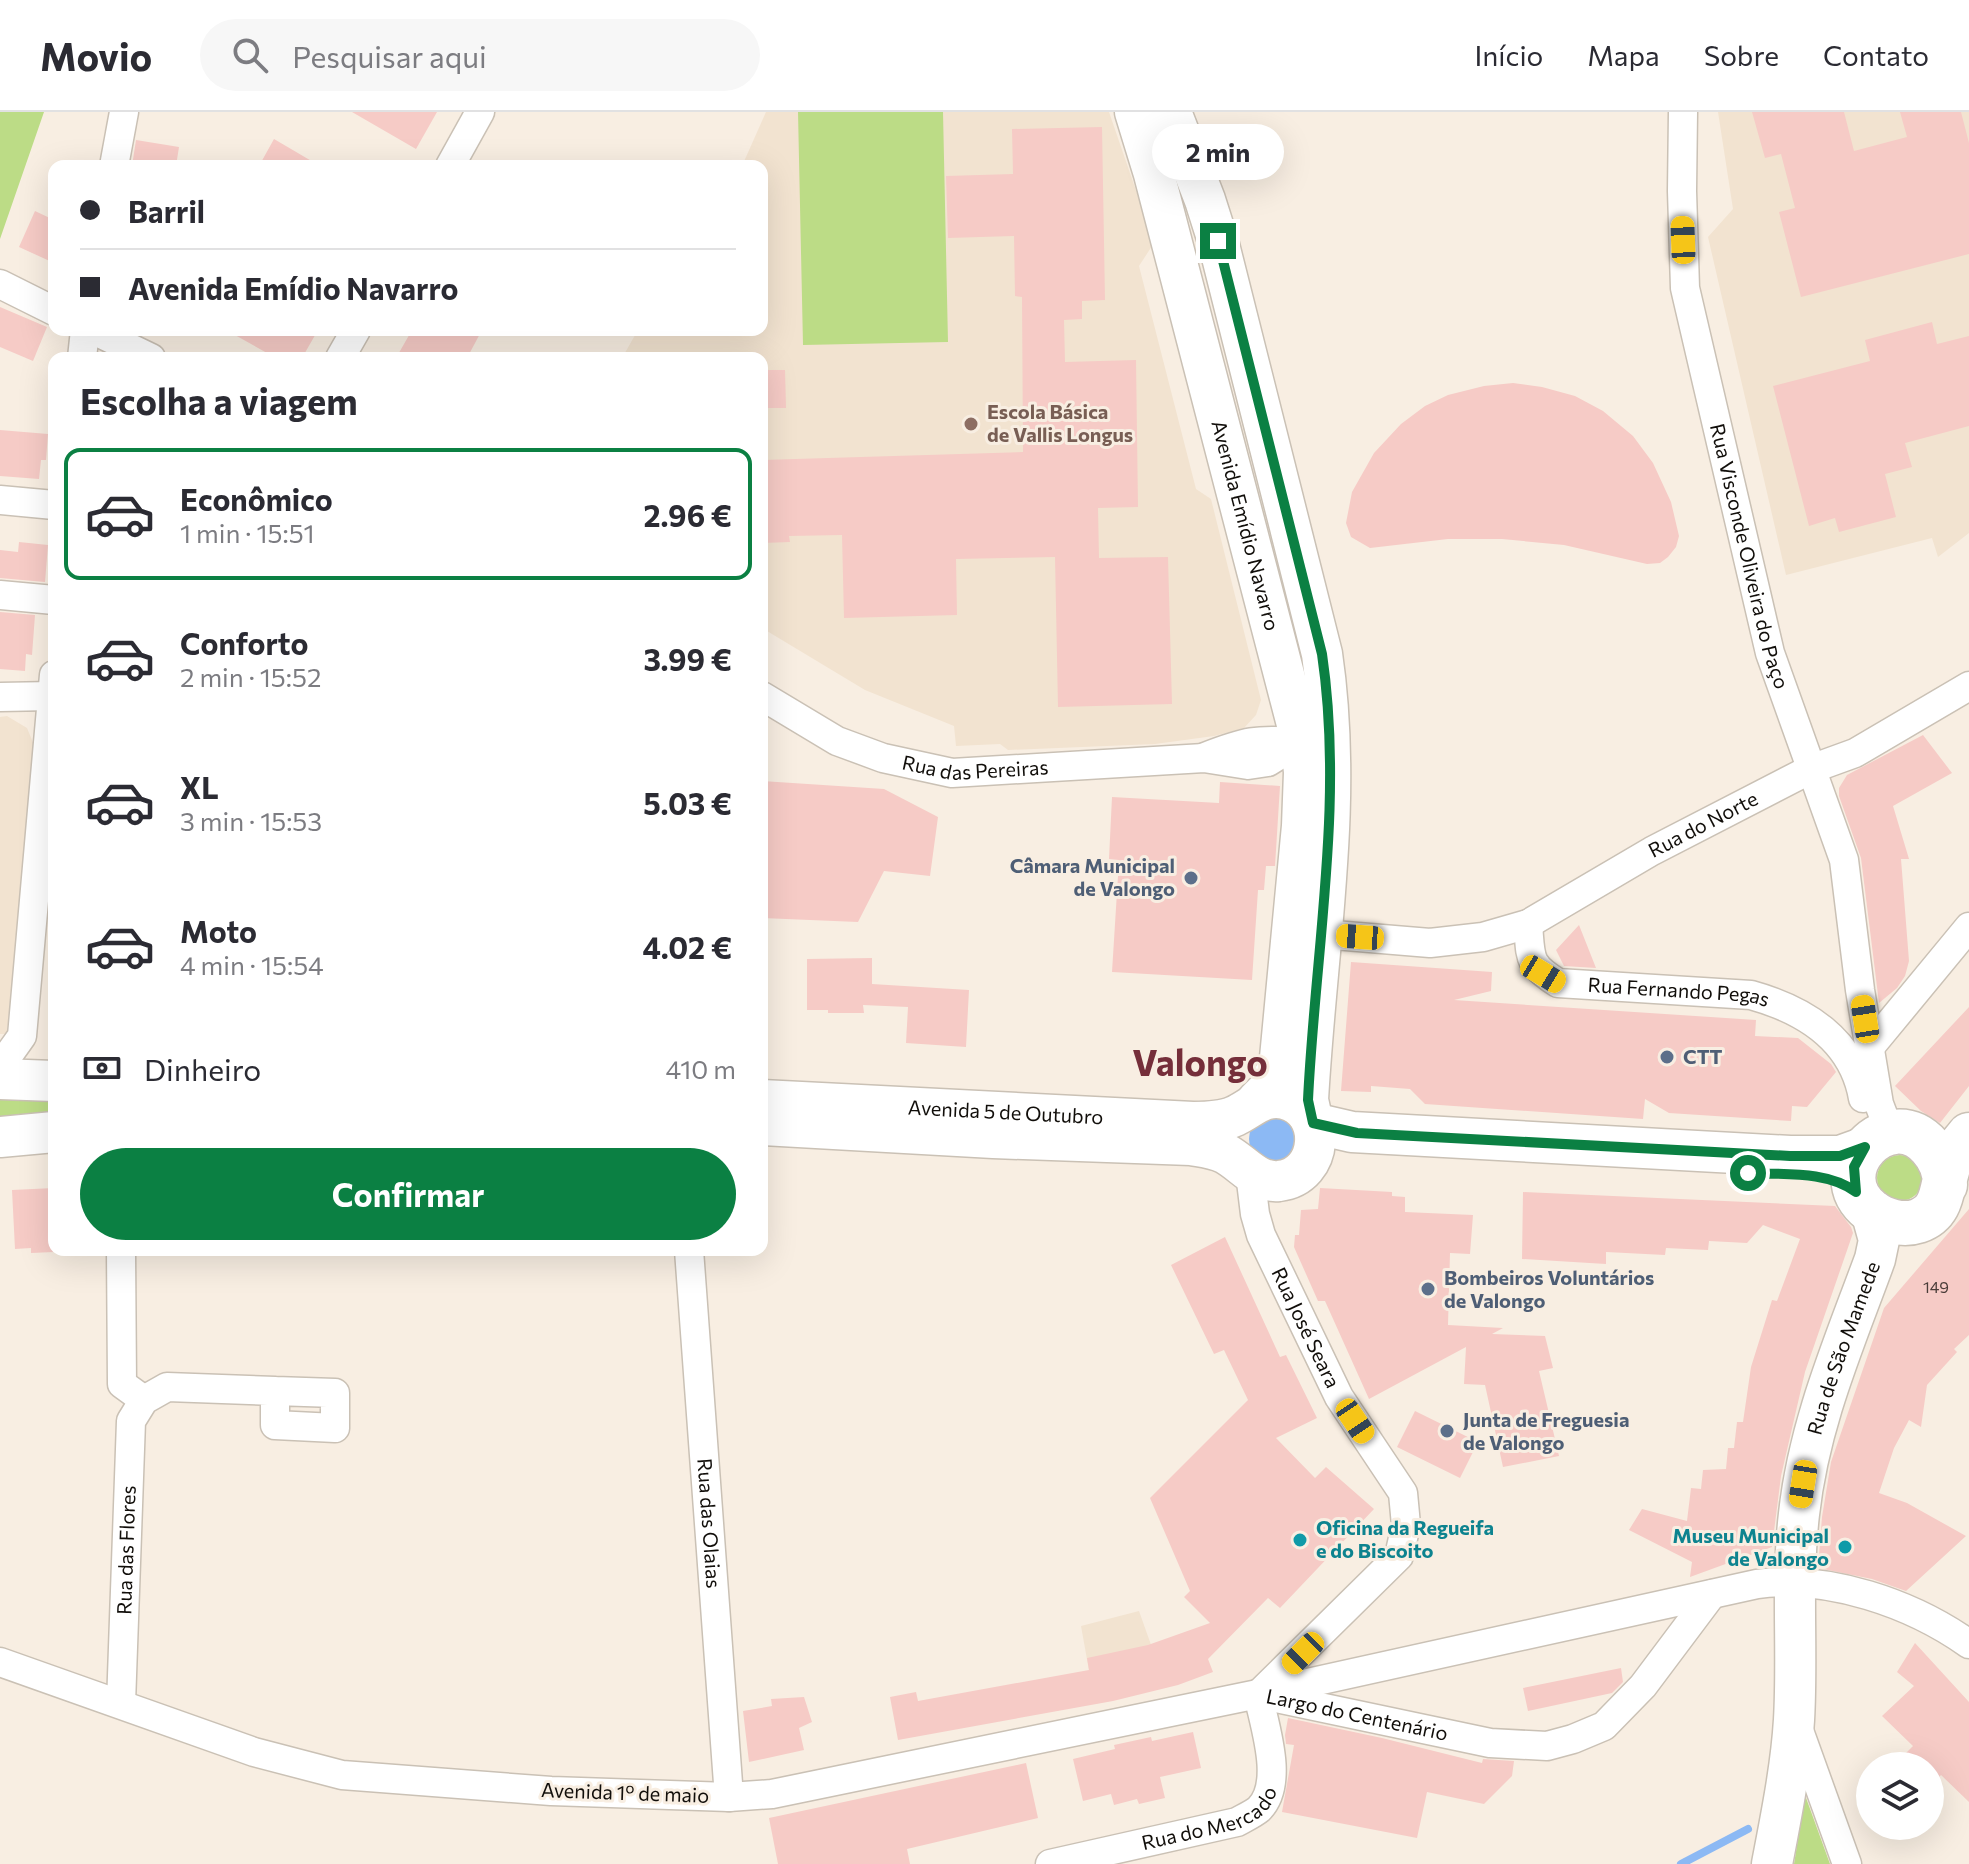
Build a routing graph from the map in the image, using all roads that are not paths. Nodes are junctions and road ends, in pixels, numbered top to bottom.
1 (124, 112) edge
2 (480, 112) edge
3 (1135, 112) edge
4 (1171, 112) edge
5 (1683, 112) edge
6 (115, 160) edge
7 (453, 160) edge
8 (0, 284) edge
9 (1232, 299) junction
10 (48, 308) edge
11 (1190, 311) junction
12 (105, 336) edge
13 (139, 352) edge
14 (0, 500) edge
15 (48, 504) edge
16 (0, 595) edge
17 (48, 599) edge
18 (48, 686) edge
19 (1969, 686) edge
20 (0, 697) edge
21 (768, 700) edge
22 (1316, 741) junction
23 (48, 742) edge
24 (1811, 769) junction
25 (1528, 924) junction
26 (1969, 927) edge
27 (1322, 934) junction
28 (1430, 943) junction
29 (1532, 962) junction
30 (1860, 990) junction
31 (1816, 1025) junction
32 (22, 1036) junction
33 (1870, 1047) junction
34 (48, 1063) edge
35 (0, 1067) edge
36 (0, 1079) edge
37 (48, 1081) edge
38 (768, 1100) edge
39 (1251, 1105) junction
40 (768, 1125) edge
41 (1969, 1132) edge
42 (48, 1133) edge
43 (0, 1137) edge
44 (1895, 1140) junction
45 (1312, 1142) junction
46 (1245, 1168) junction
47 (1952, 1183) edge
48 (1864, 1202) junction
49 (121, 1256) edge
50 (689, 1256) edge
51 (275, 1391) dead end
52 (144, 1400) junction
53 (1793, 1582) junction
54 (1712, 1594) junction
55 (1965, 1642) edge
56 (0, 1662) edge
57 (1258, 1694) junction
58 (121, 1704) junction
59 (1794, 1717) junction
60 (729, 1797) junction
61 (1050, 1864) edge
62 (1772, 1864) edge
63 (1847, 1864) edge

1 - 6 street
2 - 7 street
3 - 11 main road, Avenida Emídio Navarro
4 - 9 main road, Avenida Emídio Navarro
5 - 24 street, Rua Visconde Oliveira do Paço
8 - 10 street
9 - 11 main road
9 - 22 main road, Avenida Emídio Navarro
11 - 22 main road, Avenida Emídio Navarro
12 - 13 street
14 - 15 street
16 - 17 street
18 - 20 street
19 - 24 street, Rua do Norte
21 - 22 street, Rua das Pereiras
22 - 27 main road, Avenida Emídio Navarro
22 - 39 main road, Avenida Emídio Navarro
23 - 32 street
24 - 25 street, Rua do Norte
24 - 30 street, Rua Visconde Oliveira do Paço
25 - 28 street, Rua do Norte
25 - 29 street
26 - 33 street
27 - 28 street, Rua do Norte
27 - 45 main road, Avenida Emídio Navarro
28 - 29 street, Rua do Norte
29 - 31 street, Rua Fernando Pegas
30 - 31 street
30 - 33 street, Rua Visconde Oliveira do Paço
31 - 44 street
32 - 34 street
32 - 35 street
33 - 44 street, Rua Visconde Oliveira do Paço
36 - 37 main road
38 - 39 main road, Avenida 5 de Outubro
39 - 45 main road, Avenida 5 de Outubro
39 - 46 main road
40 - 46 main road, Avenida 5 de Outubro
41 - 44 main road
41 - 47 main road
42 - 43 main road
44 - 45 main road, Avenida 5 de Outubro
44 - 47 main road
44 - 48 main road
45 - 46 main road, Avenida 5 de Outubro
45 - 48 main road, Avenida 5 de Outubro
46 - 57 street, Rua José Seara
47 - 48 main road
48 - 53 main road, Rua de São Mamede
49 - 52 street
50 - 60 street, Rua das Olaias
51 - 52 street
52 - 58 street, Rua das Flores
53 - 54 street, Largo do Centenário
53 - 55 street, Largo do Centenário
53 - 59 main road, Rua de São Mamede
54 - 57 street, Largo do Centenário
54 - 57 street, Largo do Centenário
56 - 58 street, Avenida 1º de maio
57 - 60 street, Avenida 1º de maio
57 - 61 street, Rua do Mercado
58 - 60 street, Avenida 1º de maio
59 - 62 main road, Rua de São Mamede
59 - 63 street

